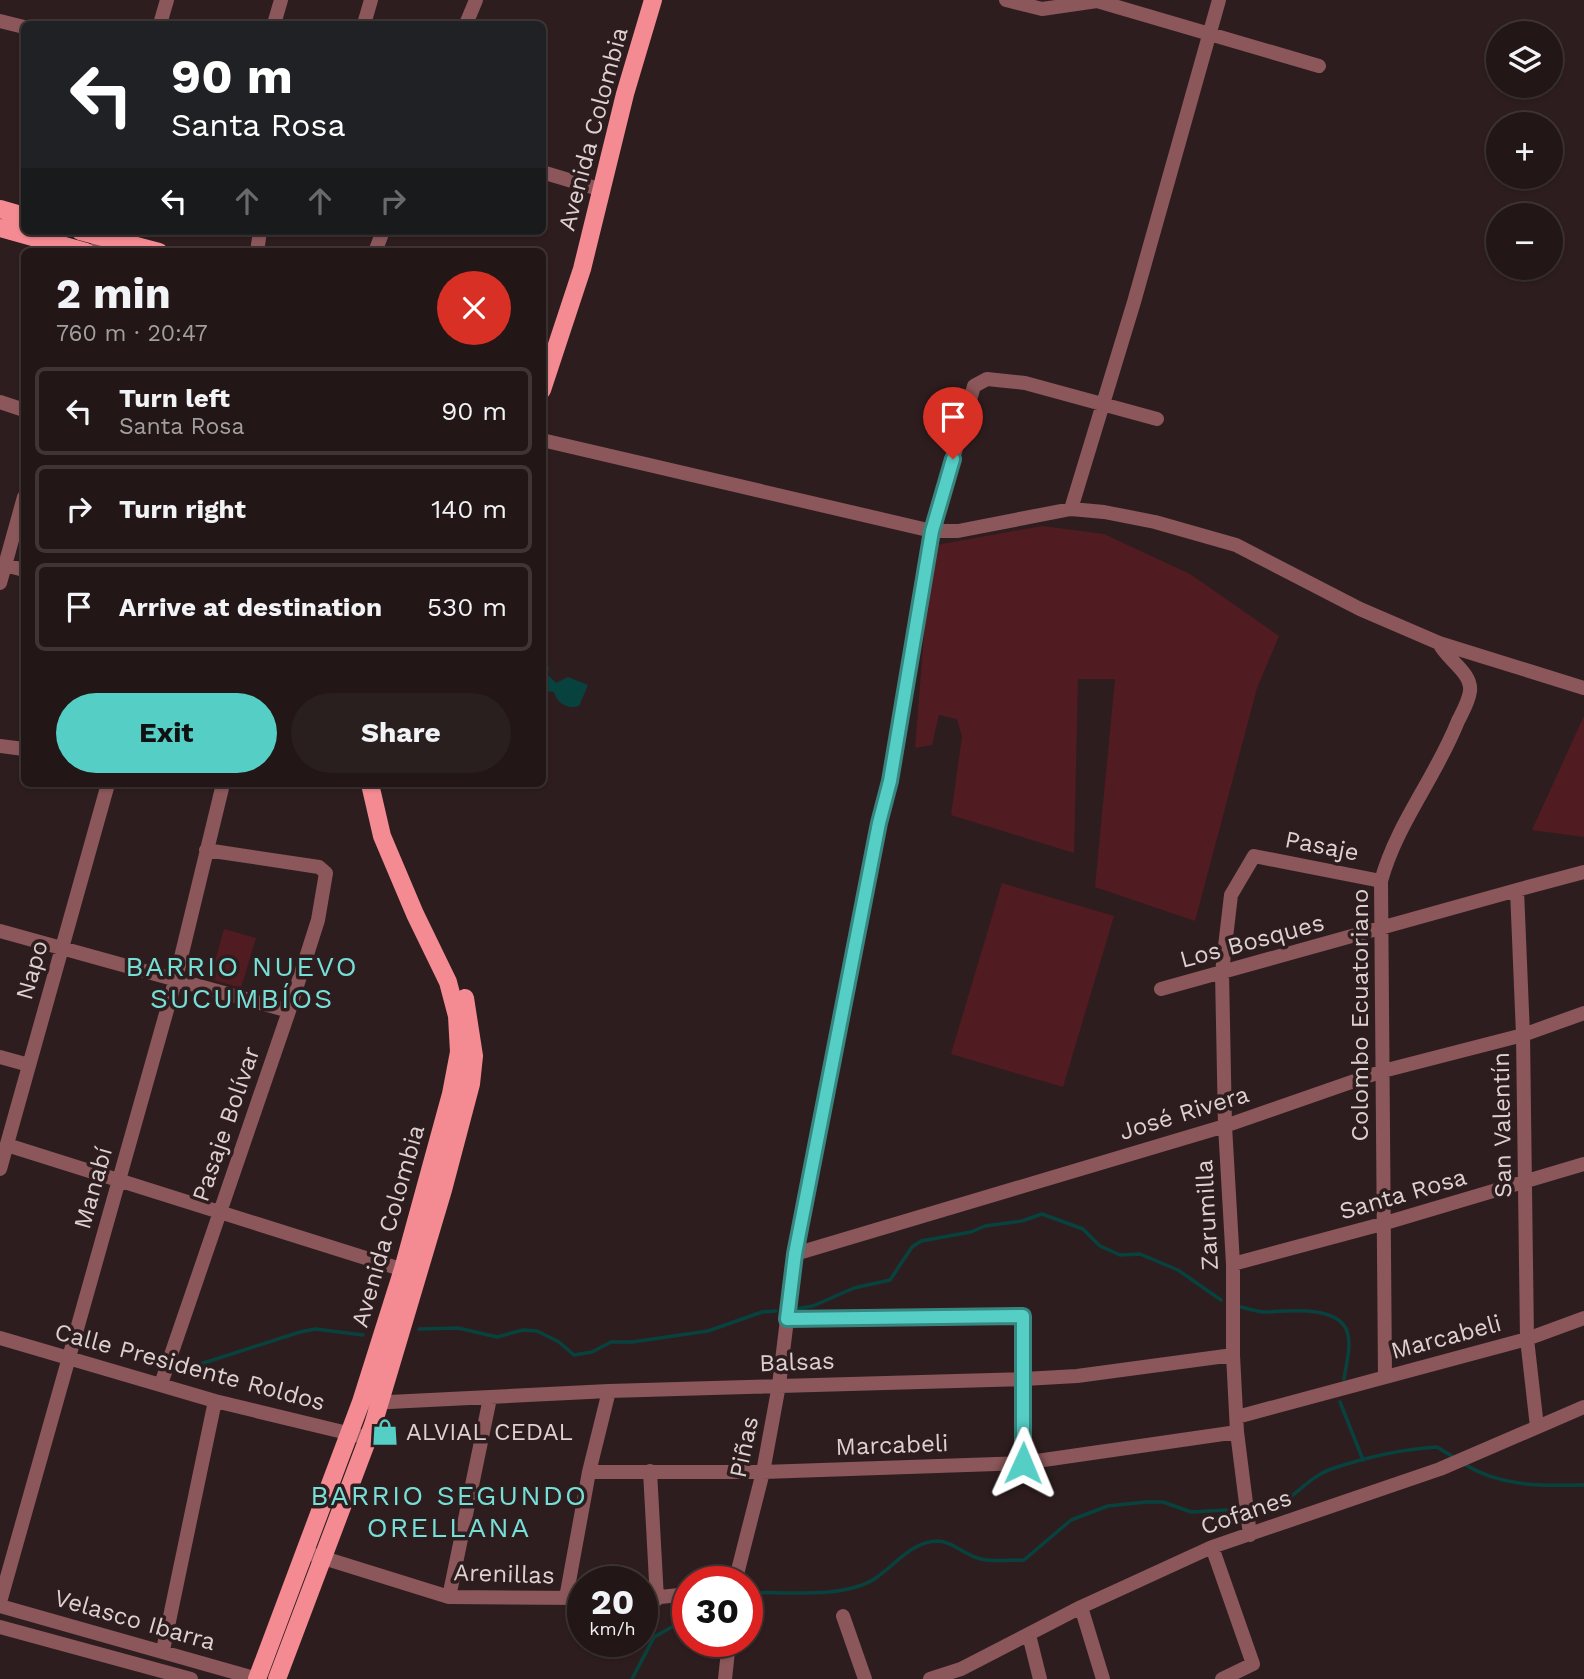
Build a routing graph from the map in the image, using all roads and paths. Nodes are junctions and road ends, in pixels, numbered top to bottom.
1 (167, 0) edge
2 (281, 0) edge
3 (371, 0) edge
4 (476, 0) edge
5 (653, 0) edge
6 (1006, 0) edge
7 (1219, 0) edge
8 (0, 21) edge
9 (161, 21) edge
10 (275, 21) edge
11 (365, 21) edge
12 (467, 21) edge
13 (21, 26) edge
14 (1209, 32) junction
15 (1319, 66) dead end
16 (546, 173) edge
17 (602, 190) junction
18 (0, 209) edge
19 (21, 215) edge
20 (0, 228) edge
21 (21, 234) edge
22 (25, 235) edge
23 (99, 240) edge
24 (72, 248) edge
25 (139, 248) edge
26 (549, 353) edge
27 (0, 402) edge
28 (1103, 404) junction
29 (21, 409) edge
30 (1157, 419) dead end
31 (546, 441) edge
32 (21, 508) edge
33 (1071, 509) junction
34 (932, 531) junction
35 (5, 565) junction
36 (21, 569) edge
37 (0, 583) edge
38 (1439, 643) junction
39 (1584, 688) edge
40 (0, 746) edge
41 (21, 749) edge
42 (107, 787) edge
43 (222, 787) edge
44 (371, 787) edge
45 (384, 787) edge
46 (206, 850) junction
47 (1254, 856) joint
48 (1584, 872) edge
49 (1381, 881) junction
50 (1517, 890) junction
51 (1381, 929) junction
52 (0, 931) edge
53 (62, 948) junction
54 (1222, 972) junction
55 (176, 978) junction
56 (1161, 989) dead end
57 (289, 1011) junction
58 (1584, 1013) edge
59 (1523, 1035) junction
60 (0, 1057) edge
61 (29, 1065) junction
62 (1383, 1072) junction
63 (1225, 1126) junction
64 (7, 1145) junction
65 (1584, 1164) edge
66 (0, 1169) edge
67 (119, 1181) junction
68 (1526, 1183) junction
69 (220, 1214) junction
70 (1382, 1224) junction
71 (795, 1254) junction
72 (1233, 1264) junction
73 (411, 1272) junction
74 (1584, 1318) edge
75 (787, 1319) junction
76 (0, 1338) edge
77 (1527, 1339) junction
78 (1233, 1355) junction
79 (68, 1357) junction
80 (1385, 1377) junction
81 (1024, 1380) junction
82 (161, 1384) junction
83 (779, 1385) junction
84 (609, 1391) junction
85 (490, 1398) junction
86 (215, 1401) junction
87 (370, 1404) junction
88 (1584, 1407) edge
89 (1237, 1425) junction
90 (1537, 1427) junction
91 (349, 1434) junction
92 (368, 1438) junction
93 (1023, 1463) junction
94 (650, 1471) junction
95 (589, 1472) junction
96 (763, 1472) junction
97 (1250, 1535) junction
98 (1212, 1547) junction
99 (304, 1552) junction
100 (324, 1559) junction
101 (655, 1566) edge
102 (739, 1566) edge
103 (449, 1597) junction
104 (566, 1598) joint
105 (0, 1604) edge
106 (1081, 1607) junction
107 (843, 1616) dead end
108 (0, 1627) edge
109 (1029, 1635) junction
110 (163, 1650) junction
111 (727, 1657) edge
112 (191, 1679) edge
113 (258, 1679) edge
114 (277, 1679) edge
115 (725, 1679) edge
116 (865, 1679) edge
117 (930, 1679) edge
118 (1040, 1679) edge
119 (1103, 1679) edge
120 (1222, 1679) edge

1 - 9 street
2 - 10 street
3 - 11 street
4 - 12 street
5 - 17 main road, Avenida Colombia
6 - 14 street
7 - 14 street
8 - 13 street
14 - 15 street
14 - 28 street
16 - 17 street
17 - 26 main road, Avenida Colombia
18 - 19 main road
20 - 21 main road
22 - 24 main road
23 - 25 main road
27 - 29 street
28 - 30 street
28 - 33 street
28 - 34 street, Piñas
31 - 34 street
32 - 35 street
33 - 34 street
33 - 38 street
34 - 71 street, Piñas
35 - 36 street
35 - 37 street
38 - 39 street
38 - 49 street, Colombo Ecuatoriano
40 - 41 street
42 - 53 street, Napo
43 - 46 street, Manabí
44 - 73 main road, Avenida Colombia
45 - 73 main road, Avenida Colombia
46 - 55 street, Manabí
46 - 57 street, Pasaje Bolívar
47 - 49 street, Pasaje
47 - 54 street, Zarumilla
48 - 50 street
49 - 51 street, Colombo Ecuatoriano
50 - 51 street, Los Bosques
50 - 59 street, San Valentín
51 - 54 street, Los Bosques
51 - 62 street, Colombo Ecuatoriano
52 - 53 street
53 - 55 street
53 - 61 street, Napo
54 - 56 street, Los Bosques
54 - 63 street, Zarumilla
55 - 57 street
55 - 67 street, Manabí
57 - 69 street, Pasaje Bolívar
58 - 59 street, José Rivera
59 - 62 street, José Rivera
59 - 68 street, San Valentín
60 - 61 street
61 - 64 street, Napo
62 - 63 street, José Rivera
62 - 70 street, Colombo Ecuatoriano
63 - 71 street, José Rivera
63 - 72 street, Zarumilla
64 - 66 street, Napo
64 - 67 street
65 - 68 street, Santa Rosa
67 - 69 street
67 - 79 street, Manabí
68 - 70 street, Santa Rosa
68 - 77 street, San Valentín
69 - 73 street
69 - 82 street, Pasaje Bolívar
70 - 72 street, Santa Rosa
70 - 80 street, Colombo Ecuatoriano
71 - 75 street, Piñas
72 - 78 street, Zarumilla
73 - 87 main road, Avenida Colombia
74 - 77 street, Marcabeli
75 - 81 street
75 - 83 street, Piñas
76 - 79 street, Calle Presidente Roldos
77 - 80 street, Marcabeli
77 - 90 street, San Valentín
78 - 81 street, Balsas
78 - 89 street, Zarumilla
79 - 82 street, Calle Presidente Roldos
79 - 105 street, Manabí
80 - 89 street, Marcabeli
81 - 83 street, Balsas
81 - 93 street
82 - 86 street, Calle Presidente Roldos
83 - 84 street, Balsas
83 - 96 street, Piñas
84 - 85 street, Balsas
84 - 95 street
85 - 87 street, Balsas
85 - 103 street
86 - 91 street, Calle Presidente Roldos
86 - 110 street
87 - 91 main road, Avenida Colombia
87 - 92 main road, Avenida Colombia
88 - 90 street, Cofanes
89 - 93 street, Marcabeli
89 - 97 street, Zarumilla
90 - 97 street, Cofanes
91 - 92 street, Calle Presidente Roldos
91 - 99 main road, Avenida Colombia
92 - 100 main road, Avenida Colombia
93 - 96 street, Marcabeli
94 - 95 street, Marcabeli
94 - 96 street, Marcabeli
94 - 101 street
95 - 104 street
96 - 102 street, Piñas
97 - 98 street, Cofanes
98 - 106 street, Cofanes
98 - 120 street
99 - 100 street, Arenillas
99 - 113 main road, Avenida Colombia
100 - 103 street, Arenillas
100 - 114 main road, Avenida Colombia
103 - 104 street, Arenillas
105 - 110 street, Velasco Ibarra
106 - 109 street, Cofanes
106 - 119 street
107 - 116 street
108 - 112 street, Velasco Ibarra
109 - 117 street, Cofanes
109 - 118 street
110 - 113 street, Velasco Ibarra
111 - 115 street

